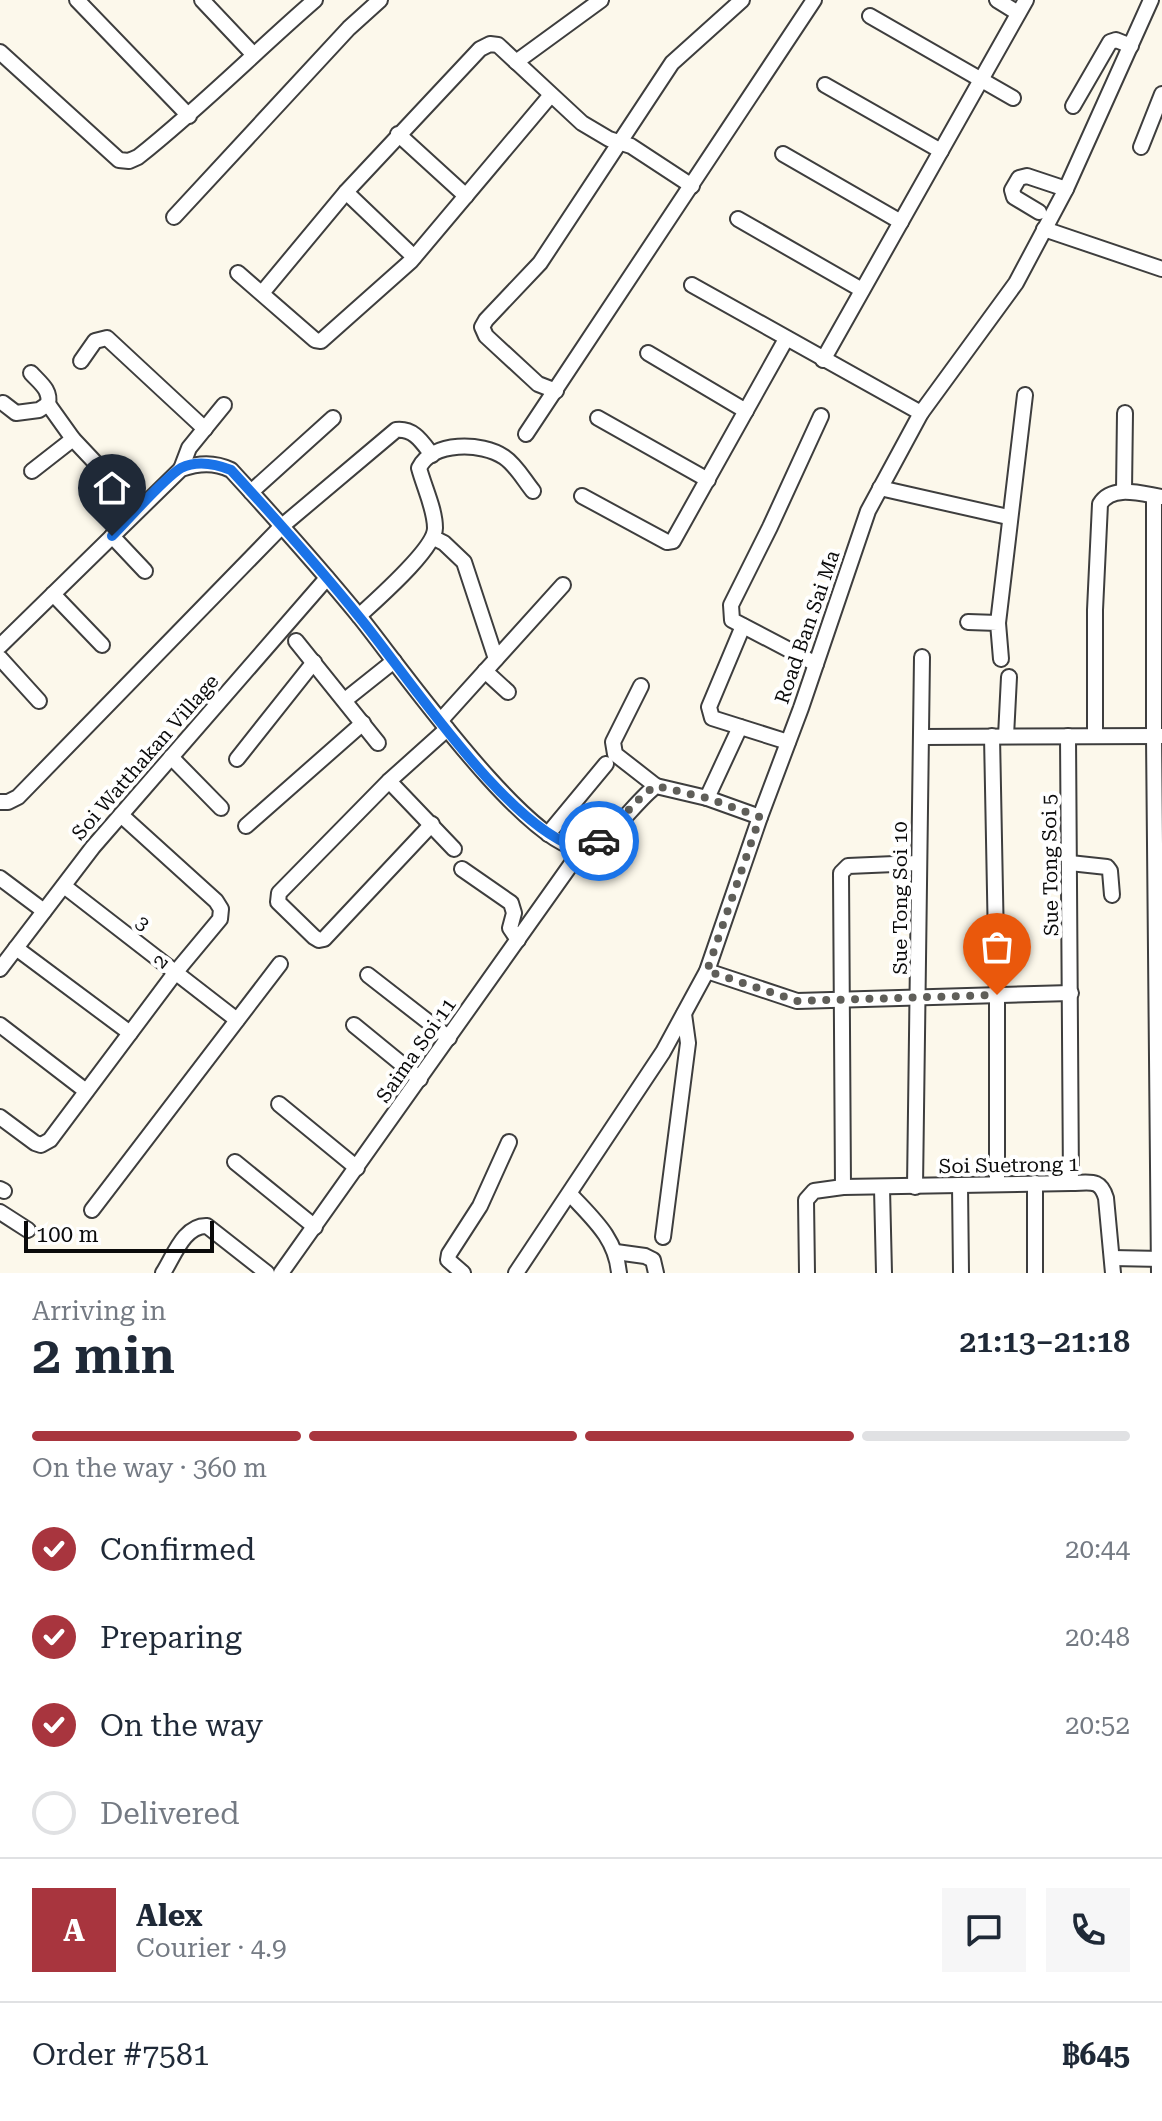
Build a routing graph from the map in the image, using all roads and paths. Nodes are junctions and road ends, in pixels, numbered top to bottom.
1 (77, 0) edge
2 (202, 0) edge
3 (315, 0) edge
4 (380, 0) edge
5 (601, 0) edge
6 (742, 0) edge
7 (814, 0) edge
8 (997, 0) edge
9 (1151, 0) edge
10 (1022, 6) edge
11 (870, 16) dead end
12 (1131, 46) junction
13 (0, 52) edge
14 (253, 54) junction
15 (516, 62) junction
16 (981, 81) junction
17 (825, 85) dead end
18 (1162, 94) edge
19 (550, 96) junction
20 (1013, 98) dead end
21 (1073, 106) dead end
22 (189, 116) junction
23 (398, 134) junction
24 (618, 142) junction
25 (1141, 147) dead end
26 (941, 151) junction
27 (783, 154) dead end
28 (692, 186) junction
29 (1066, 189) junction
30 (346, 192) junction
31 (466, 196) junction
32 (1039, 212) dead end
33 (174, 217) dead end
34 (738, 219) dead end
35 (901, 222) junction
36 (1044, 229) junction
37 (414, 257) junction
38 (1162, 269) edge
39 (238, 273) dead end
40 (692, 285) dead end
41 (862, 290) junction
42 (262, 293) junction
43 (786, 339) junction
44 (648, 353) dead end
45 (823, 360) junction
46 (81, 361) dead end
47 (31, 373) dead end
48 (556, 391) junction
49 (1025, 395) dead end
50 (3, 403) dead end
51 (48, 404) junction
52 (224, 405) dead end
53 (746, 411) junction
54 (921, 413) junction
55 (1125, 413) dead end
56 (821, 416) dead end
57 (333, 418) dead end
58 (598, 418) dead end
59 (205, 429) junction
60 (526, 434) dead end
61 (73, 439) junction
62 (432, 455) junction
63 (181, 469) junction
64 (32, 471) dead end
65 (708, 480) junction
66 (880, 488) junction
67 (533, 491) dead end
68 (1124, 491) junction
69 (251, 492) junction
70 (582, 496) dead end
71 (1158, 496) edge
72 (139, 509) junction
73 (1008, 517) junction
74 (282, 526) junction
75 (112, 536) junction
76 (434, 538) junction
77 (145, 571) dead end
78 (327, 578) junction
79 (563, 585) dead end
80 (53, 594) junction
81 (359, 616) junction
82 (968, 622) dead end
83 (998, 623) junction
84 (743, 626) junction
85 (296, 641) dead end
86 (102, 645) dead end
87 (0, 646) edge
88 (922, 657) dead end
89 (0, 658) edge
90 (496, 659) junction
91 (1001, 659) dead end
92 (394, 661) junction
93 (314, 662) junction
94 (816, 664) junction
95 (485, 671) junction
96 (1009, 677) dead end
97 (641, 686) dead end
98 (508, 692) dead end
99 (345, 700) junction
100 (39, 701) dead end
101 (363, 723) junction
102 (444, 724) junction
103 (740, 727) junction
104 (1095, 734) junction
105 (999, 736) junction
106 (1068, 736) junction
107 (1158, 736) edge
108 (923, 737) junction
109 (788, 742) junction
110 (378, 743) dead end
111 (171, 757) junction
112 (237, 759) dead end
113 (606, 764) dead end
114 (389, 781) junction
115 (656, 786) junction
116 (707, 798) junction
117 (0, 802) edge
118 (221, 808) dead end
119 (121, 815) junction
120 (760, 817) junction
121 (432, 824) junction
122 (246, 826) dead end
123 (548, 834) junction
124 (454, 849) dead end
125 (582, 849) junction
126 (918, 863) junction
127 (1070, 863) junction
128 (462, 869) dead end
129 (0, 878) edge
130 (64, 886) junction
131 (1112, 895) dead end
132 (44, 911) junction
133 (518, 940) junction
134 (16, 948) junction
135 (280, 964) dead end
136 (0, 969) edge
137 (707, 971) junction
138 (175, 973) junction
139 (368, 975) dead end
140 (1071, 993) junction
141 (997, 995) junction
142 (919, 996) junction
143 (844, 1000) junction
144 (684, 1014) junction
145 (237, 1020) junction
146 (0, 1025) edge
147 (354, 1025) dead end
148 (130, 1033) junction
149 (449, 1038) junction
150 (420, 1079) junction
151 (86, 1091) junction
152 (279, 1104) dead end
153 (0, 1117) edge
154 (509, 1142) dead end
155 (235, 1162) dead end
156 (357, 1168) junction
157 (997, 1183) junction
158 (1035, 1183) junction
159 (1071, 1183) junction
160 (960, 1185) junction
161 (843, 1187) junction
162 (915, 1187) junction
163 (882, 1188) junction
164 (570, 1194) junction
165 (92, 1210) dead end
166 (0, 1212) edge
167 (315, 1227) junction
168 (28, 1230) dead end
169 (663, 1237) dead end
170 (616, 1252) junction
171 (1160, 1264) edge
172 (1113, 1265) edge
173 (163, 1273) edge
174 (267, 1273) edge
175 (281, 1273) edge
176 (463, 1273) edge
177 (516, 1273) edge
178 (619, 1273) edge
179 (656, 1273) edge
180 (807, 1273) edge
181 (884, 1273) edge
182 (961, 1273) edge
183 (1035, 1273) edge

1 - 22 street
2 - 14 street
3 - 14 street
4 - 33 street
5 - 15 street
6 - 24 street
7 - 28 street
8 - 10 street
9 - 12 street, Road Ban Sai Ma
10 - 16 street
11 - 16 street
12 - 21 street
12 - 29 street, Road Ban Sai Ma
13 - 22 street
14 - 22 street
15 - 19 street
15 - 23 street
16 - 20 street
16 - 26 street
17 - 26 street
18 - 25 street
19 - 24 street
19 - 31 street
23 - 30 street
23 - 31 street
24 - 28 street
24 - 48 street
26 - 35 street
27 - 35 street
28 - 48 street
29 - 32 street
29 - 36 street, Road Ban Sai Ma
30 - 37 street
30 - 42 street
31 - 37 street
34 - 41 street
35 - 41 street
36 - 38 street
36 - 54 street, Road Ban Sai Ma
37 - 42 street
39 - 42 street
40 - 43 street
41 - 45 street
43 - 45 street
43 - 53 street
44 - 53 street
45 - 54 street
46 - 59 street
47 - 51 street
48 - 60 street
49 - 73 street
50 - 51 street
51 - 61 street
52 - 59 street
53 - 65 street
54 - 66 street, Road Ban Sai Ma
55 - 68 street
56 - 84 street
57 - 69 street
58 - 65 street
59 - 63 street
61 - 64 street
61 - 72 street
62 - 67 street
62 - 74 street
62 - 76 street
63 - 69 street
63 - 72 street
65 - 70 street
66 - 73 street
66 - 94 street, Road Ban Sai Ma
68 - 71 street
68 - 104 street
69 - 74 street
71 - 107 street
72 - 75 street
73 - 83 street
74 - 78 street
74 - 117 street
75 - 77 street
75 - 80 street
76 - 81 street
76 - 90 street
78 - 81 street
78 - 111 street, Soi Watthakan Village
79 - 90 street
80 - 86 street
80 - 87 street
81 - 92 street
82 - 83 street
83 - 91 street
84 - 94 street
84 - 103 street
85 - 93 street
88 - 108 street, Sue Tong Soi 10
89 - 100 street
90 - 95 street
92 - 99 street
92 - 102 street
93 - 99 street
93 - 112 street
94 - 109 street, Road Ban Sai Ma
95 - 98 street
95 - 102 street
96 - 105 street
97 - 115 street
99 - 101 street
101 - 110 street
101 - 122 street
102 - 114 street
102 - 123 street
103 - 109 street
103 - 116 street
104 - 106 street
104 - 107 street
105 - 106 street
105 - 108 street
105 - 141 street
106 - 127 street, Sue Tong Soi 5
107 - 171 street
108 - 126 street, Sue Tong Soi 10
109 - 120 street, Road Ban Sai Ma
111 - 118 street
111 - 119 street, Soi Watthakan Village
113 - 123 street
114 - 121 street
114 - 121 street
115 - 116 street
115 - 125 street, Saima Soi 11
116 - 120 street
119 - 130 street, Soi Watthakan Village
119 - 138 street, 2
120 - 137 street, Road Ban Sai Ma
121 - 124 street
123 - 125 street
125 - 133 street, Saima Soi 11
126 - 142 street, Sue Tong Soi 10
126 - 143 street
127 - 131 street
127 - 140 street, Sue Tong Soi 5
128 - 133 street
129 - 132 street
130 - 132 street, Soi Watthakan Village
130 - 138 street, 3
132 - 134 street, Soi Watthakan Village
133 - 149 street, Saima Soi 11
134 - 136 street, Soi Watthakan Village
134 - 148 street
135 - 145 street
137 - 143 street
137 - 144 street, Road Ban Sai Ma
138 - 145 street, 3
138 - 148 street, 2
139 - 149 street
140 - 141 street
140 - 159 street, Sue Tong Soi 5
141 - 142 street
141 - 157 street
142 - 143 street
142 - 162 street, Sue Tong Soi 10
143 - 161 street
144 - 164 street, Road Ban Sai Ma
144 - 169 street
145 - 165 street
146 - 151 street
147 - 150 street
148 - 151 street, 2
149 - 150 street, Saima Soi 11
150 - 156 street, Saima Soi 11
151 - 153 street, 2
152 - 156 street
154 - 176 street
155 - 167 street
156 - 167 street, Saima Soi 11
157 - 158 street, Soi Suetrong 1
157 - 160 street, Soi Suetrong 1
158 - 159 street, Soi Suetrong 1
158 - 183 street
159 - 172 street, Soi Suetrong 1
160 - 162 street, Soi Suetrong 1
160 - 182 street
161 - 163 street, Soi Suetrong 1
161 - 180 street, Soi Suetrong 1
162 - 163 street, Soi Suetrong 1
163 - 181 street
164 - 170 street
164 - 177 street, Road Ban Sai Ma
166 - 168 street
167 - 175 street, Saima Soi 11
170 - 178 street
170 - 179 street
171 - 172 street, Soi Suetrong 1
173 - 174 street

